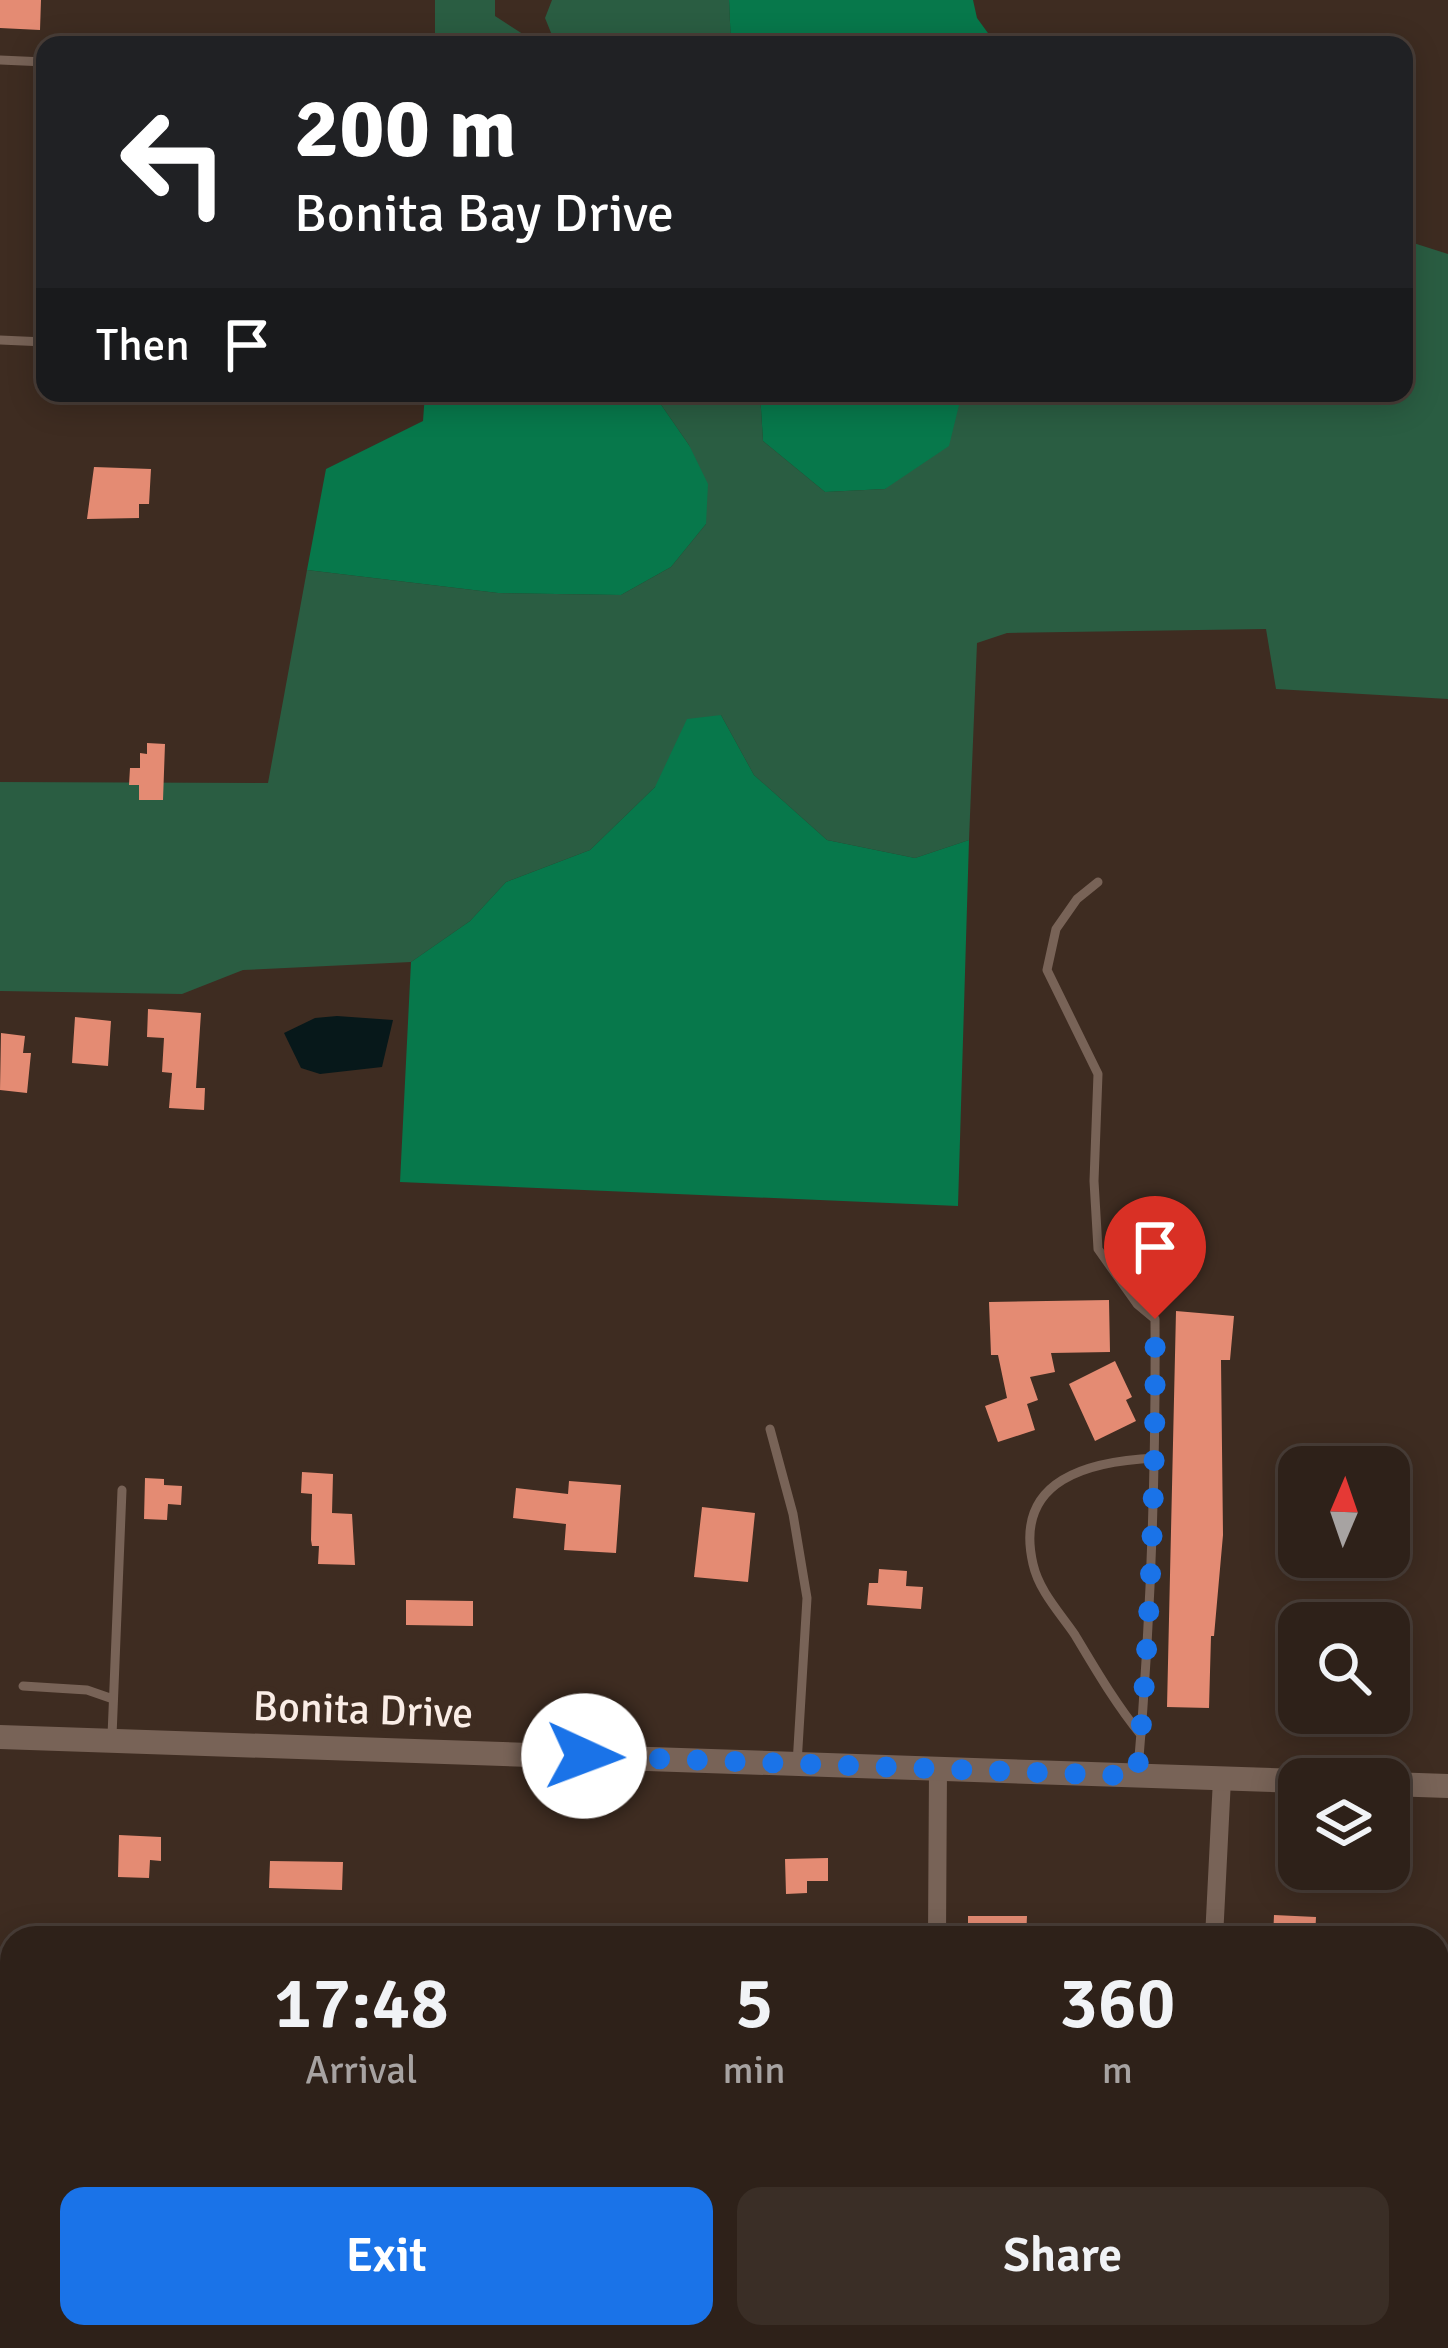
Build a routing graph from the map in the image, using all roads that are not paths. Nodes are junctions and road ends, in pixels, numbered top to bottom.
1 (0, 60) edge
2 (36, 62) edge
3 (0, 340) edge
4 (36, 342) edge
5 (1098, 882) dead end
6 (770, 1429) dead end
7 (1156, 1458) junction
8 (122, 1490) dead end
9 (23, 1686) dead end
10 (113, 1699) junction
11 (1141, 1735) junction
12 (0, 1737) edge
13 (112, 1741) junction
14 (796, 1764) junction
15 (938, 1768) junction
16 (1137, 1776) junction
17 (1222, 1779) junction
18 (1278, 1780) edge
19 (1410, 1785) edge
20 (1448, 1786) edge
21 (937, 1926) edge
22 (1215, 1926) edge

1 - 2 lane
3 - 4 lane
5 - 7 lane
6 - 14 lane
7 - 11 lane
7 - 11 lane
8 - 10 lane
9 - 10 lane
10 - 13 lane
11 - 16 lane
12 - 13 street, Bonita Drive
13 - 14 street, Bonita Drive
14 - 15 street, Bonita Drive
15 - 16 street, Bonita Drive
15 - 21 street
16 - 17 street, Bonita Drive
17 - 18 street, Bonita Drive
17 - 22 street
19 - 20 street

